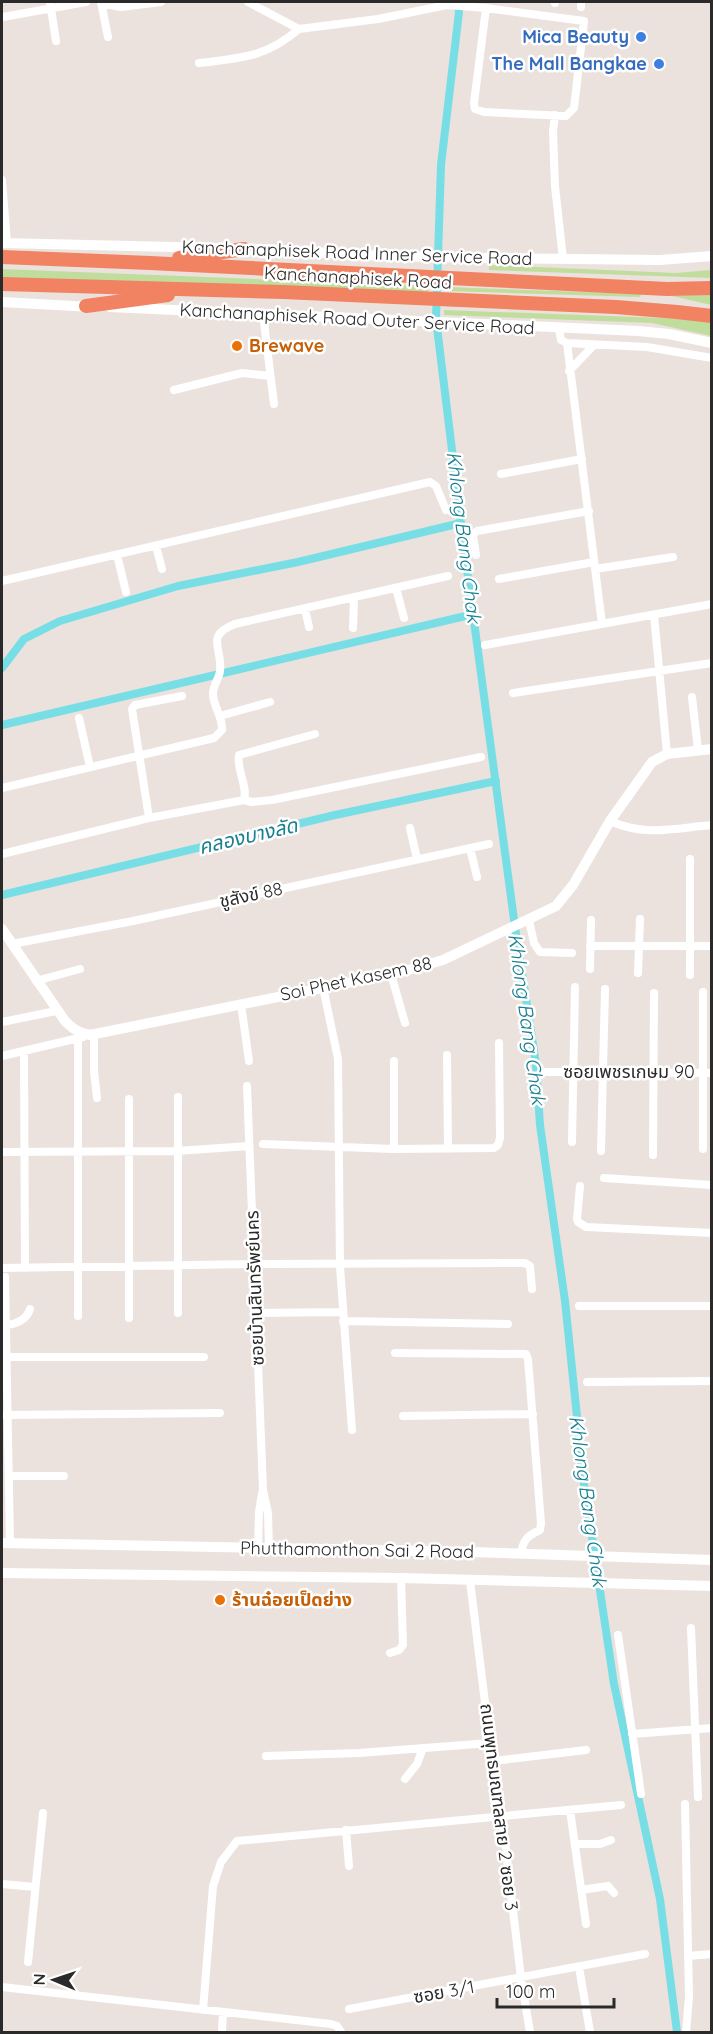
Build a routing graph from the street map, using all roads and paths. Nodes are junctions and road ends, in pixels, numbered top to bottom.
1 (86, 2) edge
2 (101, 2) edge
3 (161, 2) edge
4 (248, 2) edge
5 (51, 5) edge
6 (486, 8) junction
7 (3, 17) edge
8 (299, 29) junction
9 (108, 37) dead end
10 (57, 41) dead end
11 (199, 63) dead end
12 (554, 123) junction
13 (2, 180) edge
14 (4, 243) edge
15 (244, 249) junction
16 (711, 256) edge
17 (2, 258) edge
18 (563, 259) junction
19 (150, 262) junction
20 (2, 284) edge
21 (711, 288) edge
22 (206, 290) junction
23 (2, 302) edge
24 (86, 306) junction
25 (263, 314) junction
26 (711, 316) edge
27 (558, 329) junction
28 (567, 343) junction
29 (711, 343) edge
30 (594, 345) junction
31 (711, 358) edge
32 (570, 371) junction
33 (270, 376) junction
34 (174, 390) dead end
35 (274, 404) dead end
36 (582, 459) junction
37 (501, 474) dead end
38 (446, 510) dead end
39 (589, 511) junction
40 (156, 546) junction
41 (117, 555) junction
42 (476, 555) dead end
43 (673, 556) dead end
44 (595, 566) junction
45 (162, 569) dead end
46 (448, 576) dead end
47 (499, 579) dead end
48 (2, 581) edge
49 (396, 588) junction
50 (126, 592) dead end
51 (354, 598) junction
52 (711, 604) edge
53 (305, 609) junction
54 (654, 615) junction
55 (404, 618) dead end
56 (602, 624) junction
57 (309, 627) dead end
58 (353, 628) dead end
59 (484, 645) dead end
60 (711, 663) edge
61 (660, 671) junction
62 (513, 693) dead end
63 (182, 696) dead end
64 (692, 697) dead end
65 (270, 702) dead end
66 (220, 716) junction
67 (79, 718) dead end
68 (315, 734) dead end
69 (711, 749) edge
70 (698, 750) junction
71 (667, 754) junction
72 (138, 756) junction
73 (481, 757) dead end
74 (90, 767) junction
75 (2, 788) edge
76 (244, 800) junction
77 (149, 818) junction
78 (610, 821) junction
79 (711, 825) edge
80 (410, 828) dead end
81 (489, 844) dead end
82 (470, 848) junction
83 (2, 854) edge
84 (417, 859) junction
85 (690, 859) dead end
86 (477, 878) dead end
87 (640, 919) dead end
88 (591, 920) dead end
89 (525, 921) junction
90 (2, 929) edge
91 (12, 944) junction
92 (590, 946) junction
93 (711, 946) edge
94 (639, 947) junction
95 (690, 947) junction
96 (572, 953) dead end
97 (80, 969) dead end
98 (590, 969) dead end
99 (638, 973) dead end
100 (392, 974) junction
101 (690, 975) dead end
102 (36, 981) junction
103 (323, 987) junction
104 (575, 987) dead end
105 (605, 989) dead end
106 (703, 992) dead end
107 (654, 993) dead end
108 (241, 1004) junction
109 (56, 1011) junction
110 (2, 1023) edge
111 (405, 1023) dead end
112 (92, 1035) junction
113 (78, 1038) junction
114 (499, 1044) dead end
115 (24, 1051) junction
116 (447, 1055) dead end
117 (2, 1056) edge
118 (249, 1061) dead end
119 (394, 1061) dead end
120 (546, 1072) dead end
121 (573, 1072) junction
122 (603, 1073) junction
123 (652, 1073) junction
124 (707, 1073) edge
125 (247, 1086) dead end
126 (178, 1097) dead end
127 (97, 1098) dead end
128 (129, 1099) dead end
129 (572, 1142) dead end
130 (263, 1144) dead end
131 (249, 1146) junction
132 (340, 1147) junction
133 (394, 1149) junction
134 (448, 1149) junction
135 (703, 1149) dead end
136 (78, 1151) junction
137 (128, 1151) junction
138 (177, 1151) junction
139 (601, 1151) dead end
140 (2, 1152) edge
141 (24, 1152) junction
142 (652, 1155) dead end
143 (604, 1178) dead end
144 (711, 1185) edge
145 (580, 1186) dead end
146 (711, 1233) edge
147 (340, 1263) junction
148 (258, 1264) junction
149 (178, 1266) junction
150 (128, 1267) junction
151 (2, 1268) edge
152 (25, 1268) junction
153 (78, 1268) junction
154 (5, 1277) dead end
155 (532, 1289) dead end
156 (4, 1293) edge
157 (579, 1306) dead end
158 (711, 1306) edge
159 (30, 1309) dead end
160 (342, 1312) junction
161 (178, 1313) dead end
162 (255, 1313) junction
163 (78, 1316) dead end
164 (129, 1318) dead end
165 (343, 1321) junction
166 (508, 1324) dead end
167 (7, 1325) junction
168 (396, 1353) dead end
169 (4, 1357) edge
170 (204, 1357) dead end
171 (711, 1381) edge
172 (587, 1382) dead end
173 (220, 1413) dead end
174 (533, 1414) junction
175 (5, 1415) edge
176 (403, 1416) dead end
177 (352, 1430) dead end
178 (10, 1476) junction
179 (64, 1476) dead end
180 (263, 1490) junction
181 (6, 1543) edge
182 (264, 1548) junction
183 (521, 1554) junction
184 (711, 1560) edge
185 (2, 1573) edge
186 (402, 1578) junction
187 (470, 1581) junction
188 (711, 1586) edge
189 (691, 1628) dead end
190 (618, 1635) dead end
191 (390, 1653) dead end
192 (711, 1728) edge
193 (697, 1730) junction
194 (632, 1734) junction
195 (490, 1743) junction
196 (423, 1748) junction
197 (586, 1750) dead end
198 (266, 1756) dead end
199 (494, 1761) junction
200 (405, 1779) dead end
201 (641, 1794) dead end
202 (698, 1797) dead end
203 (685, 1804) dead end
204 (621, 1805) dead end
205 (570, 1810) junction
206 (43, 1813) dead end
207 (502, 1816) junction
208 (346, 1830) junction
209 (611, 1840) dead end
210 (575, 1844) junction
211 (349, 1866) dead end
212 (2, 1884) edge
213 (35, 1887) junction
214 (581, 1890) junction
215 (614, 1893) dead end
216 (586, 1924) dead end
217 (645, 1954) dead end
218 (711, 1954) edge
219 (688, 1956) junction
220 (28, 1962) dead end
221 (579, 1967) junction
222 (521, 1977) junction
223 (2, 1987) edge
224 (349, 2009) dead end
225 (203, 2010) junction
226 (223, 2012) junction
227 (222, 2032) edge
228 (341, 2032) edge
229 (530, 2032) edge
230 (590, 2032) edge
231 (686, 2032) edge

1 - 5 street
2 - 3 street
2 - 9 street
4 - 8 street
5 - 7 street
5 - 10 street
6 - 8 street
6 - 12 street
6 - 12 street
8 - 11 street
12 - 18 street
13 - 14 street
14 - 15 main road, Kanchanaphisek Road Inner Service Road
15 - 18 main road, Kanchanaphisek Road Inner Service Road
15 - 19 highway
16 - 18 main road, Kanchanaphisek Road Inner Service Road
17 - 19 highway, Kanchanaphisek Road
19 - 21 highway, Kanchanaphisek Road
20 - 22 highway, Kanchanaphisek Road
22 - 24 highway
22 - 26 highway, Kanchanaphisek Road
23 - 24 main road, Kanchanaphisek Road Outer Service Road
24 - 25 main road, Kanchanaphisek Road Outer Service Road
25 - 27 main road, Kanchanaphisek Road Outer Service Road
25 - 33 street
27 - 28 street
27 - 29 main road, Kanchanaphisek Road Outer Service Road
28 - 30 street
28 - 32 street
30 - 31 street
30 - 32 street
32 - 36 street
33 - 34 street
33 - 35 street
36 - 37 street
36 - 39 street
38 - 40 street
39 - 42 street
39 - 44 street
40 - 41 street
40 - 45 street
41 - 48 street
41 - 50 street
43 - 44 street
44 - 47 street
44 - 56 street
46 - 49 street
49 - 51 street
49 - 55 street
51 - 53 street
51 - 58 street
52 - 54 street
53 - 57 street
53 - 66 street
54 - 56 street
54 - 61 street
56 - 59 street
60 - 61 street
61 - 62 street
61 - 71 street
63 - 72 street
64 - 70 street
65 - 66 street
66 - 72 street
67 - 74 street
68 - 76 street
69 - 70 main road
70 - 71 main road
71 - 78 main road, Soi Phet Kasem 88
72 - 74 street
72 - 77 street
73 - 76 street
74 - 75 street
76 - 77 street
77 - 83 street
78 - 79 street
78 - 89 main road, Soi Phet Kasem 88
80 - 84 street
81 - 82 street, ชูสังข์ 88
82 - 84 street, ชูสังข์ 88
82 - 86 street
84 - 91 street, ชูสังข์ 88
85 - 95 street
87 - 94 street
88 - 92 street
89 - 96 street
89 - 100 main road, Soi Phet Kasem 88
90 - 91 main road
91 - 102 main road
92 - 94 street
92 - 98 street
93 - 95 street
94 - 95 street
94 - 99 street
95 - 101 street
97 - 102 street
100 - 103 main road, Soi Phet Kasem 88
100 - 111 street
102 - 109 main road
103 - 108 main road, Soi Phet Kasem 88
103 - 132 street
104 - 121 street
105 - 122 street
106 - 124 street
107 - 123 street
108 - 112 main road, Soi Phet Kasem 88
108 - 118 street
109 - 110 street
109 - 112 main road
112 - 113 street
112 - 127 street
113 - 115 street
113 - 136 street
114 - 134 street
115 - 117 street
115 - 141 street
116 - 134 street
119 - 133 street
120 - 121 street, ซอยเพชรเกษม 90
121 - 122 street, ซอยเพชรเกษม 90
121 - 129 street
122 - 123 street, ซอยเพชรเกษม 90
122 - 139 street
123 - 124 street, ซอยเพชรเกษม 90
123 - 142 street
124 - 135 street
125 - 131 street, ซอยบ้านสินทรัพย์นคร
126 - 138 street
128 - 137 street
130 - 132 street
131 - 138 street
131 - 148 street, ซอยบ้านสินทรัพย์นคร
132 - 133 street
132 - 147 street
133 - 134 street
136 - 137 street
136 - 141 street
136 - 153 street
137 - 138 street
137 - 150 street
138 - 149 street
140 - 141 street
141 - 152 street
143 - 144 street
145 - 146 street
147 - 148 street
147 - 155 street
147 - 160 street
148 - 149 street
148 - 162 street, ซอยบ้านสินทรัพย์นคร
149 - 150 street
149 - 161 street
150 - 153 street
150 - 164 street
151 - 152 street
152 - 153 street
153 - 163 street
154 - 156 street
156 - 167 street
157 - 158 street
159 - 167 street
160 - 162 street
160 - 165 street
162 - 180 street, ซอยบ้านสินทรัพย์นคร
165 - 166 street
165 - 177 street
167 - 169 street
168 - 174 street
169 - 170 street
169 - 175 street
171 - 172 street
173 - 175 street
174 - 176 street
174 - 183 street
175 - 178 street
178 - 179 street
178 - 181 street
180 - 182 street
180 - 182 street
181 - 182 main road, Phutthamonthon Sai 2 Road
182 - 183 main road, Phutthamonthon Sai 2 Road
183 - 184 main road, Phutthamonthon Sai 2 Road
185 - 186 main road, Phutthamonthon Sai 2 Road
186 - 187 main road, Phutthamonthon Sai 2 Road
186 - 191 street
187 - 188 main road, Phutthamonthon Sai 2 Road
187 - 195 street, ถนนพุทธมณฑลสาย 2 ซอย 3
189 - 193 street
190 - 194 street
192 - 193 street
193 - 194 street
193 - 202 street
194 - 201 street
195 - 196 street
195 - 199 street, ถนนพุทธมณฑลสาย 2 ซอย 3
196 - 198 street
196 - 200 street
197 - 199 street
199 - 207 street, ถนนพุทธมณฑลสาย 2 ซอย 3
203 - 219 street
204 - 205 street
205 - 207 street
205 - 210 street
206 - 213 street
207 - 208 street
207 - 222 street, ถนนพุทธมณฑลสาย 2 ซอย 3
208 - 211 street
208 - 225 street
209 - 210 street
210 - 214 street
212 - 213 street
213 - 220 street
214 - 215 street
214 - 216 street
217 - 221 street, ซอย 3/1
218 - 219 street
219 - 231 street
221 - 222 street, ซอย 3/1
221 - 230 street
222 - 224 street, ซอย 3/1
222 - 229 street, ถนนพุทธมณฑลสาย 2 ซอย 3
223 - 225 street
225 - 226 street
226 - 227 street
226 - 228 street

